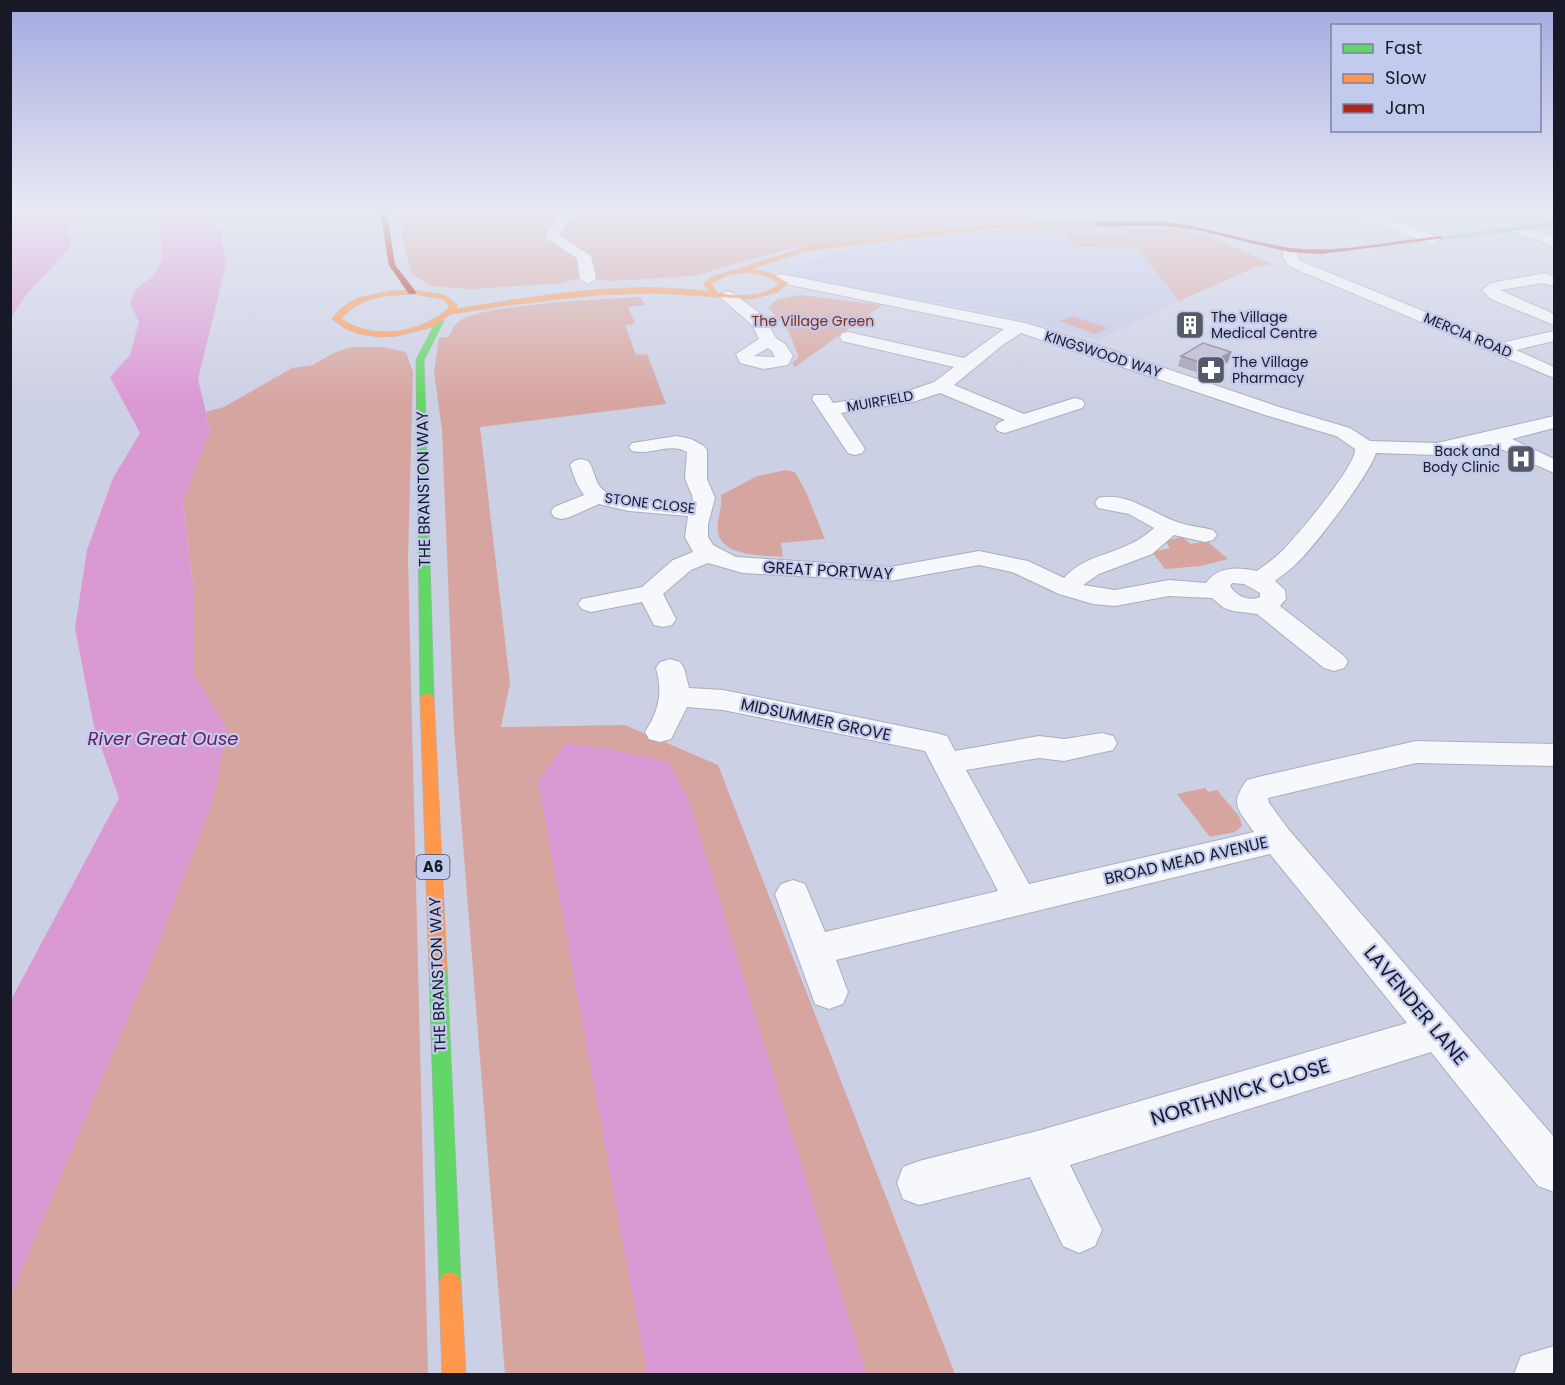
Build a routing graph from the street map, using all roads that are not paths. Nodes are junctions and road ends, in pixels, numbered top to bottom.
1 (731, 272) edge
2 (386, 273) joint
3 (590, 273) edge
4 (733, 273) edge
5 (773, 273) edge
6 (1317, 273) edge
7 (1530, 273) edge
8 (1550, 280) edge
9 (594, 283) junction
10 (773, 285) junction
11 (571, 288) joint
12 (717, 290) junction
13 (412, 292) junction
14 (435, 294) junction
15 (360, 300) junction
16 (746, 311) junction
17 (723, 316) dead end
18 (446, 317) junction
19 (1554, 320) edge
20 (1019, 327) junction
21 (380, 334) junction
22 (1554, 336) edge
23 (848, 337) dead end
24 (1500, 348) junction
25 (420, 360) junction
26 (966, 364) junction
27 (764, 369) dead end
28 (1554, 373) edge
29 (941, 386) junction
30 (1075, 404) dead end
31 (1021, 420) junction
32 (1554, 423) edge
33 (1000, 429) dead end
34 (1494, 438) junction
35 (639, 447) dead end
36 (1365, 447) junction
37 (855, 449) dead end
38 (581, 465) dead end
39 (1554, 467) edge
40 (597, 497) junction
41 (1106, 503) dead end
42 (702, 510) junction
43 (562, 512) dead end
44 (1169, 527) junction
45 (1205, 535) dead end
46 (708, 554) junction
47 (1068, 589) junction
48 (650, 593) junction
49 (1262, 593) junction
50 (591, 604) dead end
51 (663, 620) dead end
52 (1334, 662) dead end
53 (660, 732) dead end
54 (1102, 743) dead end
55 (1554, 755) edge
56 (947, 763) junction
57 (1277, 839) junction
58 (793, 894) dead end
59 (1020, 900) junction
60 (814, 950) junction
61 (829, 992) dead end
62 (1438, 1032) junction
63 (1041, 1152) junction
64 (1554, 1170) edge
65 (919, 1184) dead end
66 (1079, 1230) dead end
67 (1554, 1371) edge
68 (454, 1374) edge
69 (1539, 1374) edge

1 - 12 main road
2 - 13 main road
2 - 15 main road
3 - 9 street
4 - 10 main road
5 - 10 street
6 - 24 street, MERCIA ROAD
7 - 8 street
8 - 19 street
9 - 11 street
9 - 12 main road
10 - 12 main road
10 - 16 street
10 - 20 street, KINGSWOOD WAY
11 - 14 main road
12 - 16 street
12 - 18 main road
13 - 14 main road
13 - 15 main road
14 - 18 main road
15 - 21 main road
16 - 17 street
16 - 27 street
18 - 21 main road
18 - 25 main road, THE BRANSTON WAY / A6
20 - 26 street, MUIRFIELD
20 - 36 street, KINGSWOOD WAY
21 - 25 main road
22 - 24 street
23 - 26 street
24 - 28 street, MERCIA ROAD
25 - 68 main road, THE BRANSTON WAY / A6
26 - 29 street, MUIRFIELD
29 - 31 street
29 - 37 street, MUIRFIELD
30 - 31 street
31 - 33 street
32 - 34 street
34 - 36 street
34 - 39 street
35 - 42 street
36 - 49 street
38 - 40 street, STONE CLOSE
40 - 42 street, STONE CLOSE
40 - 43 street, STONE CLOSE
41 - 44 street
42 - 46 street
44 - 45 street
44 - 47 street
46 - 47 street, GREAT PORTWAY
46 - 48 street
47 - 49 street, GREAT PORTWAY
48 - 50 street
48 - 51 street
49 - 52 street
53 - 56 street, MIDSUMMER GROVE
54 - 56 street
55 - 57 street, BROAD MEAD AVENUE
56 - 59 street, MIDSUMMER GROVE
57 - 59 street, BROAD MEAD AVENUE
57 - 62 street, LAVENDER LANE
58 - 60 street
59 - 60 street, BROAD MEAD AVENUE
60 - 61 street
62 - 63 street, NORTHWICK CLOSE
62 - 64 street, LAVENDER LANE
63 - 65 street, NORTHWICK CLOSE
63 - 66 street
67 - 69 street

